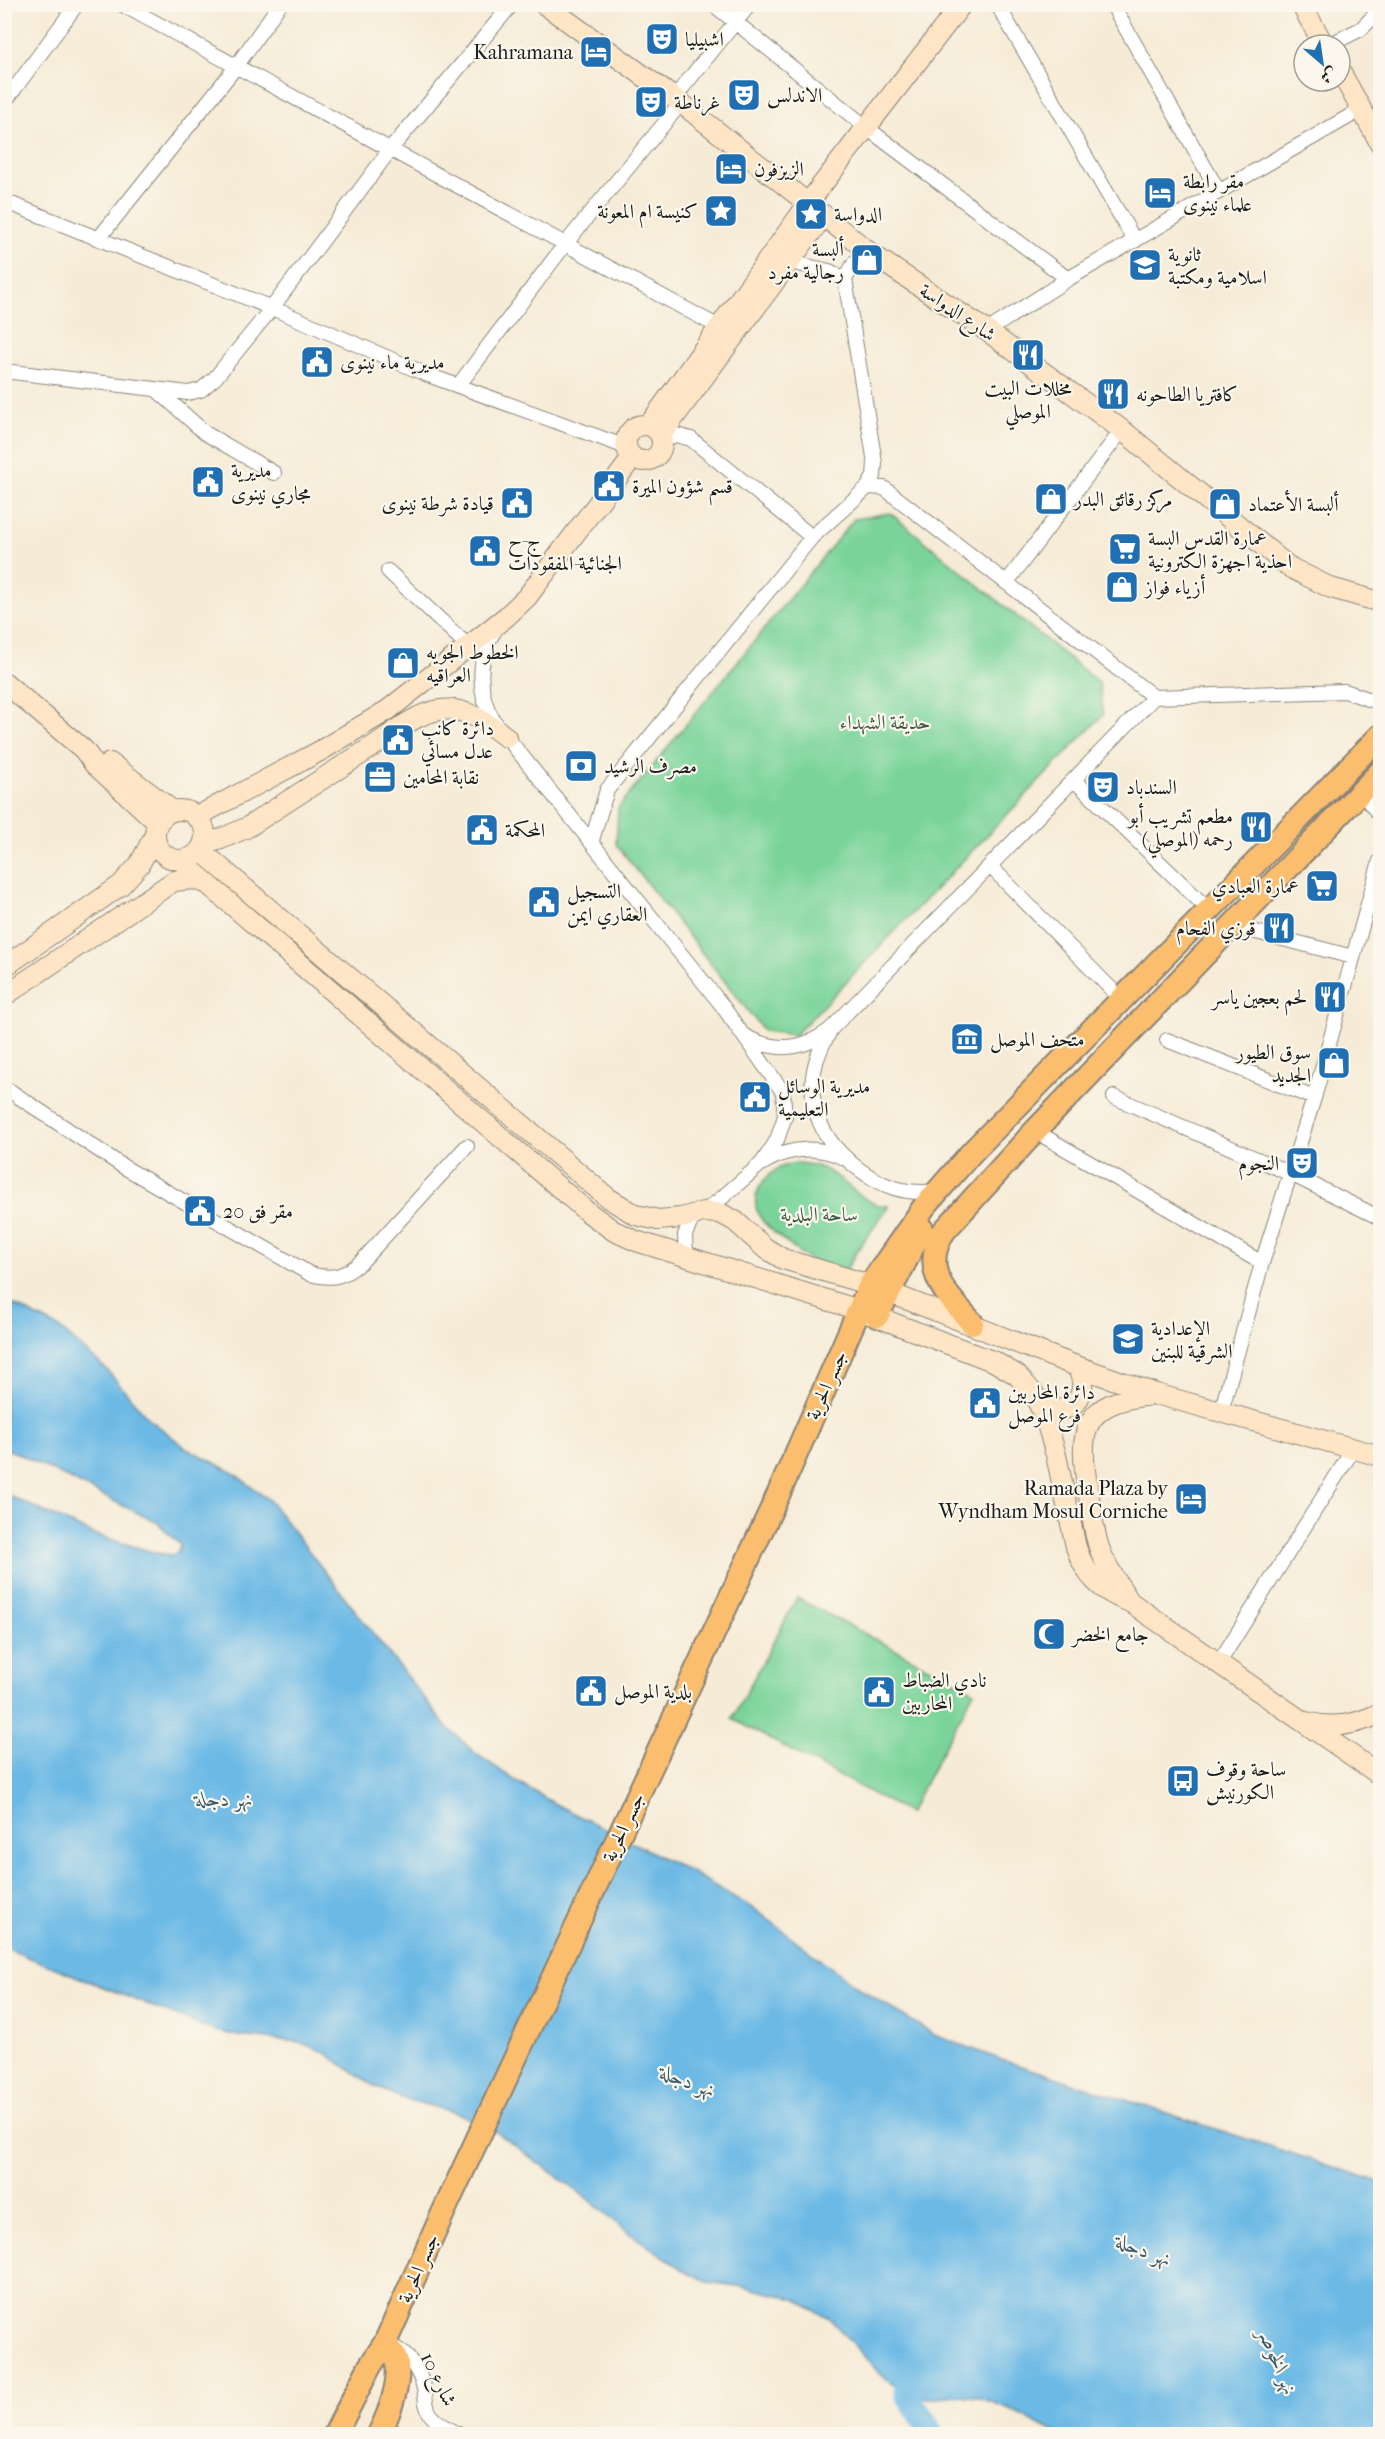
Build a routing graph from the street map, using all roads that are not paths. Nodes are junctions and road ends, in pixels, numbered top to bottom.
1 (77, 4) edge
2 (121, 4) edge
3 (280, 4) edge
4 (512, 4) edge
5 (544, 4) edge
6 (713, 4) edge
7 (750, 4) edge
8 (997, 4) edge
9 (1112, 4) edge
10 (1301, 4) edge
11 (957, 6) edge
12 (1380, 10) edge
13 (736, 21) junction
14 (1319, 33) edge
15 (1352, 33) edge
16 (235, 68) junction
17 (1352, 92) edge
18 (677, 101) junction
19 (4, 103) edge
20 (1362, 109) junction
21 (867, 128) junction
22 (1380, 144) edge
23 (390, 150) junction
24 (1219, 192) junction
25 (4, 201) edge
26 (817, 209) junction
27 (99, 238) junction
28 (1135, 241) junction
29 (566, 243) junction
30 (873, 255) junction
31 (790, 262) junction
32 (845, 279) junction
33 (1068, 279) junction
34 (272, 308) junction
35 (719, 327) junction
36 (987, 331) junction
37 (4, 371) edge
38 (458, 386) junction
39 (156, 389) junction
40 (1122, 430) junction
41 (658, 434) junction
42 (629, 452) junction
43 (274, 473) dead end
44 (868, 487) junction
45 (812, 537) junction
46 (388, 571) dead end
47 (1007, 582) junction
48 (1380, 602) edge
49 (507, 616) junction
50 (467, 645) junction
51 (4, 682) edge
52 (1154, 697) junction
53 (1371, 700) dead end
54 (1380, 736) edge
55 (506, 738) junction
56 (1380, 772) edge
57 (1074, 780) junction
58 (1361, 792) junction
59 (1380, 815) edge
60 (196, 817) junction
61 (162, 823) junction
62 (592, 840) junction
63 (201, 847) junction
64 (180, 860) junction
65 (1380, 865) edge
66 (990, 866) junction
67 (210, 885) junction
68 (1210, 911) junction
69 (1233, 926) junction
70 (58, 932) junction
71 (71, 950) junction
72 (1353, 957) junction
73 (4, 967) edge
74 (4, 996) edge
75 (1121, 999) junction
76 (831, 1029) junction
77 (744, 1035) junction
78 (1167, 1040) dead end
79 (4, 1087) edge
80 (1114, 1096) dead end
81 (1314, 1098) junction
82 (1035, 1131) junction
83 (467, 1146) dead end
84 (847, 1160) junction
85 (762, 1163) junction
86 (1289, 1173) junction
87 (931, 1199) junction
88 (703, 1212) junction
89 (1380, 1218) edge
90 (686, 1256) junction
91 (1262, 1263) junction
92 (880, 1289) junction
93 (868, 1313) junction
94 (972, 1323) junction
95 (1076, 1366) junction
96 (1156, 1394) junction
97 (1041, 1405) junction
98 (1221, 1412) junction
99 (1354, 1448) junction
100 (1380, 1456) edge
101 (1130, 1602) junction
102 (1218, 1664) junction
103 (1380, 1713) edge
104 (1298, 1719) junction
105 (1380, 1775) edge
106 (385, 2343) junction
107 (335, 2434) edge
108 (379, 2434) edge
109 (458, 2434) edge

1 - 19 street
2 - 16 street
3 - 16 street
4 - 23 street
5 - 18 main road, شارع الدواسة
6 - 13 street
7 - 13 street
8 - 28 street
9 - 24 street
10 - 14 main road
11 - 21 main road
12 - 15 street
13 - 18 street
13 - 21 street
16 - 23 street
16 - 27 street
17 - 20 main road
18 - 26 main road, شارع الدواسة
18 - 29 street
20 - 22 main road
20 - 24 street
21 - 26 main road
21 - 33 street
23 - 29 street
23 - 34 street
24 - 28 street
25 - 27 street
26 - 30 main road, شارع الدواسة
26 - 31 main road
26 - 35 main road
27 - 34 street
28 - 33 street
29 - 35 street
29 - 38 street
30 - 32 street
30 - 36 main road, شارع الدواسة
31 - 32 street
31 - 41 main road
32 - 44 street
33 - 36 street
34 - 38 street
34 - 39 street
35 - 41 main road
36 - 40 main road, شارع الدواسة
37 - 39 street
38 - 42 street
39 - 43 street
40 - 47 street
40 - 48 main road, شارع الدواسة
41 - 42 main road
41 - 42 main road
41 - 45 street
42 - 49 main road
44 - 45 street
44 - 47 street
45 - 62 street
46 - 50 street
47 - 52 street
49 - 50 main road
49 - 55 street
50 - 60 main road
51 - 61 main road
52 - 53 street
52 - 57 street
54 - 68 main road
55 - 62 street
55 - 63 main road
56 - 58 main road
57 - 66 street
57 - 68 street
58 - 59 street
58 - 69 main road
60 - 61 main road
60 - 63 main road
61 - 64 main road
61 - 70 main road
62 - 77 street
63 - 64 main road
63 - 88 main road
64 - 67 main road
65 - 72 street
66 - 75 street
66 - 76 street
67 - 71 main road
67 - 90 main road
68 - 75 main road
69 - 72 street
69 - 82 main road
70 - 71 main road
70 - 73 main road
71 - 74 main road
72 - 81 street
75 - 87 main road
76 - 77 street
76 - 84 street
77 - 85 street
78 - 81 street
79 - 83 street
80 - 86 street
81 - 86 street
82 - 91 street
82 - 94 main road
84 - 85 street
84 - 87 street
85 - 88 street
86 - 89 street
86 - 91 street
87 - 92 main road, جسر الحرية
88 - 90 street
88 - 92 main road
90 - 93 main road
91 - 98 street
92 - 93 main road, جسر الحرية
92 - 94 main road
93 - 97 main road
93 - 106 main road, جسر الحرية
94 - 95 main road
95 - 96 main road
95 - 97 main road
96 - 98 main road
96 - 101 main road
97 - 101 main road
98 - 99 main road
99 - 100 main road
99 - 102 street
101 - 102 main road
102 - 104 main road
103 - 104 main road
104 - 105 main road
106 - 107 main road, جسر الحرية
106 - 108 main road
106 - 109 street, شارع 10

